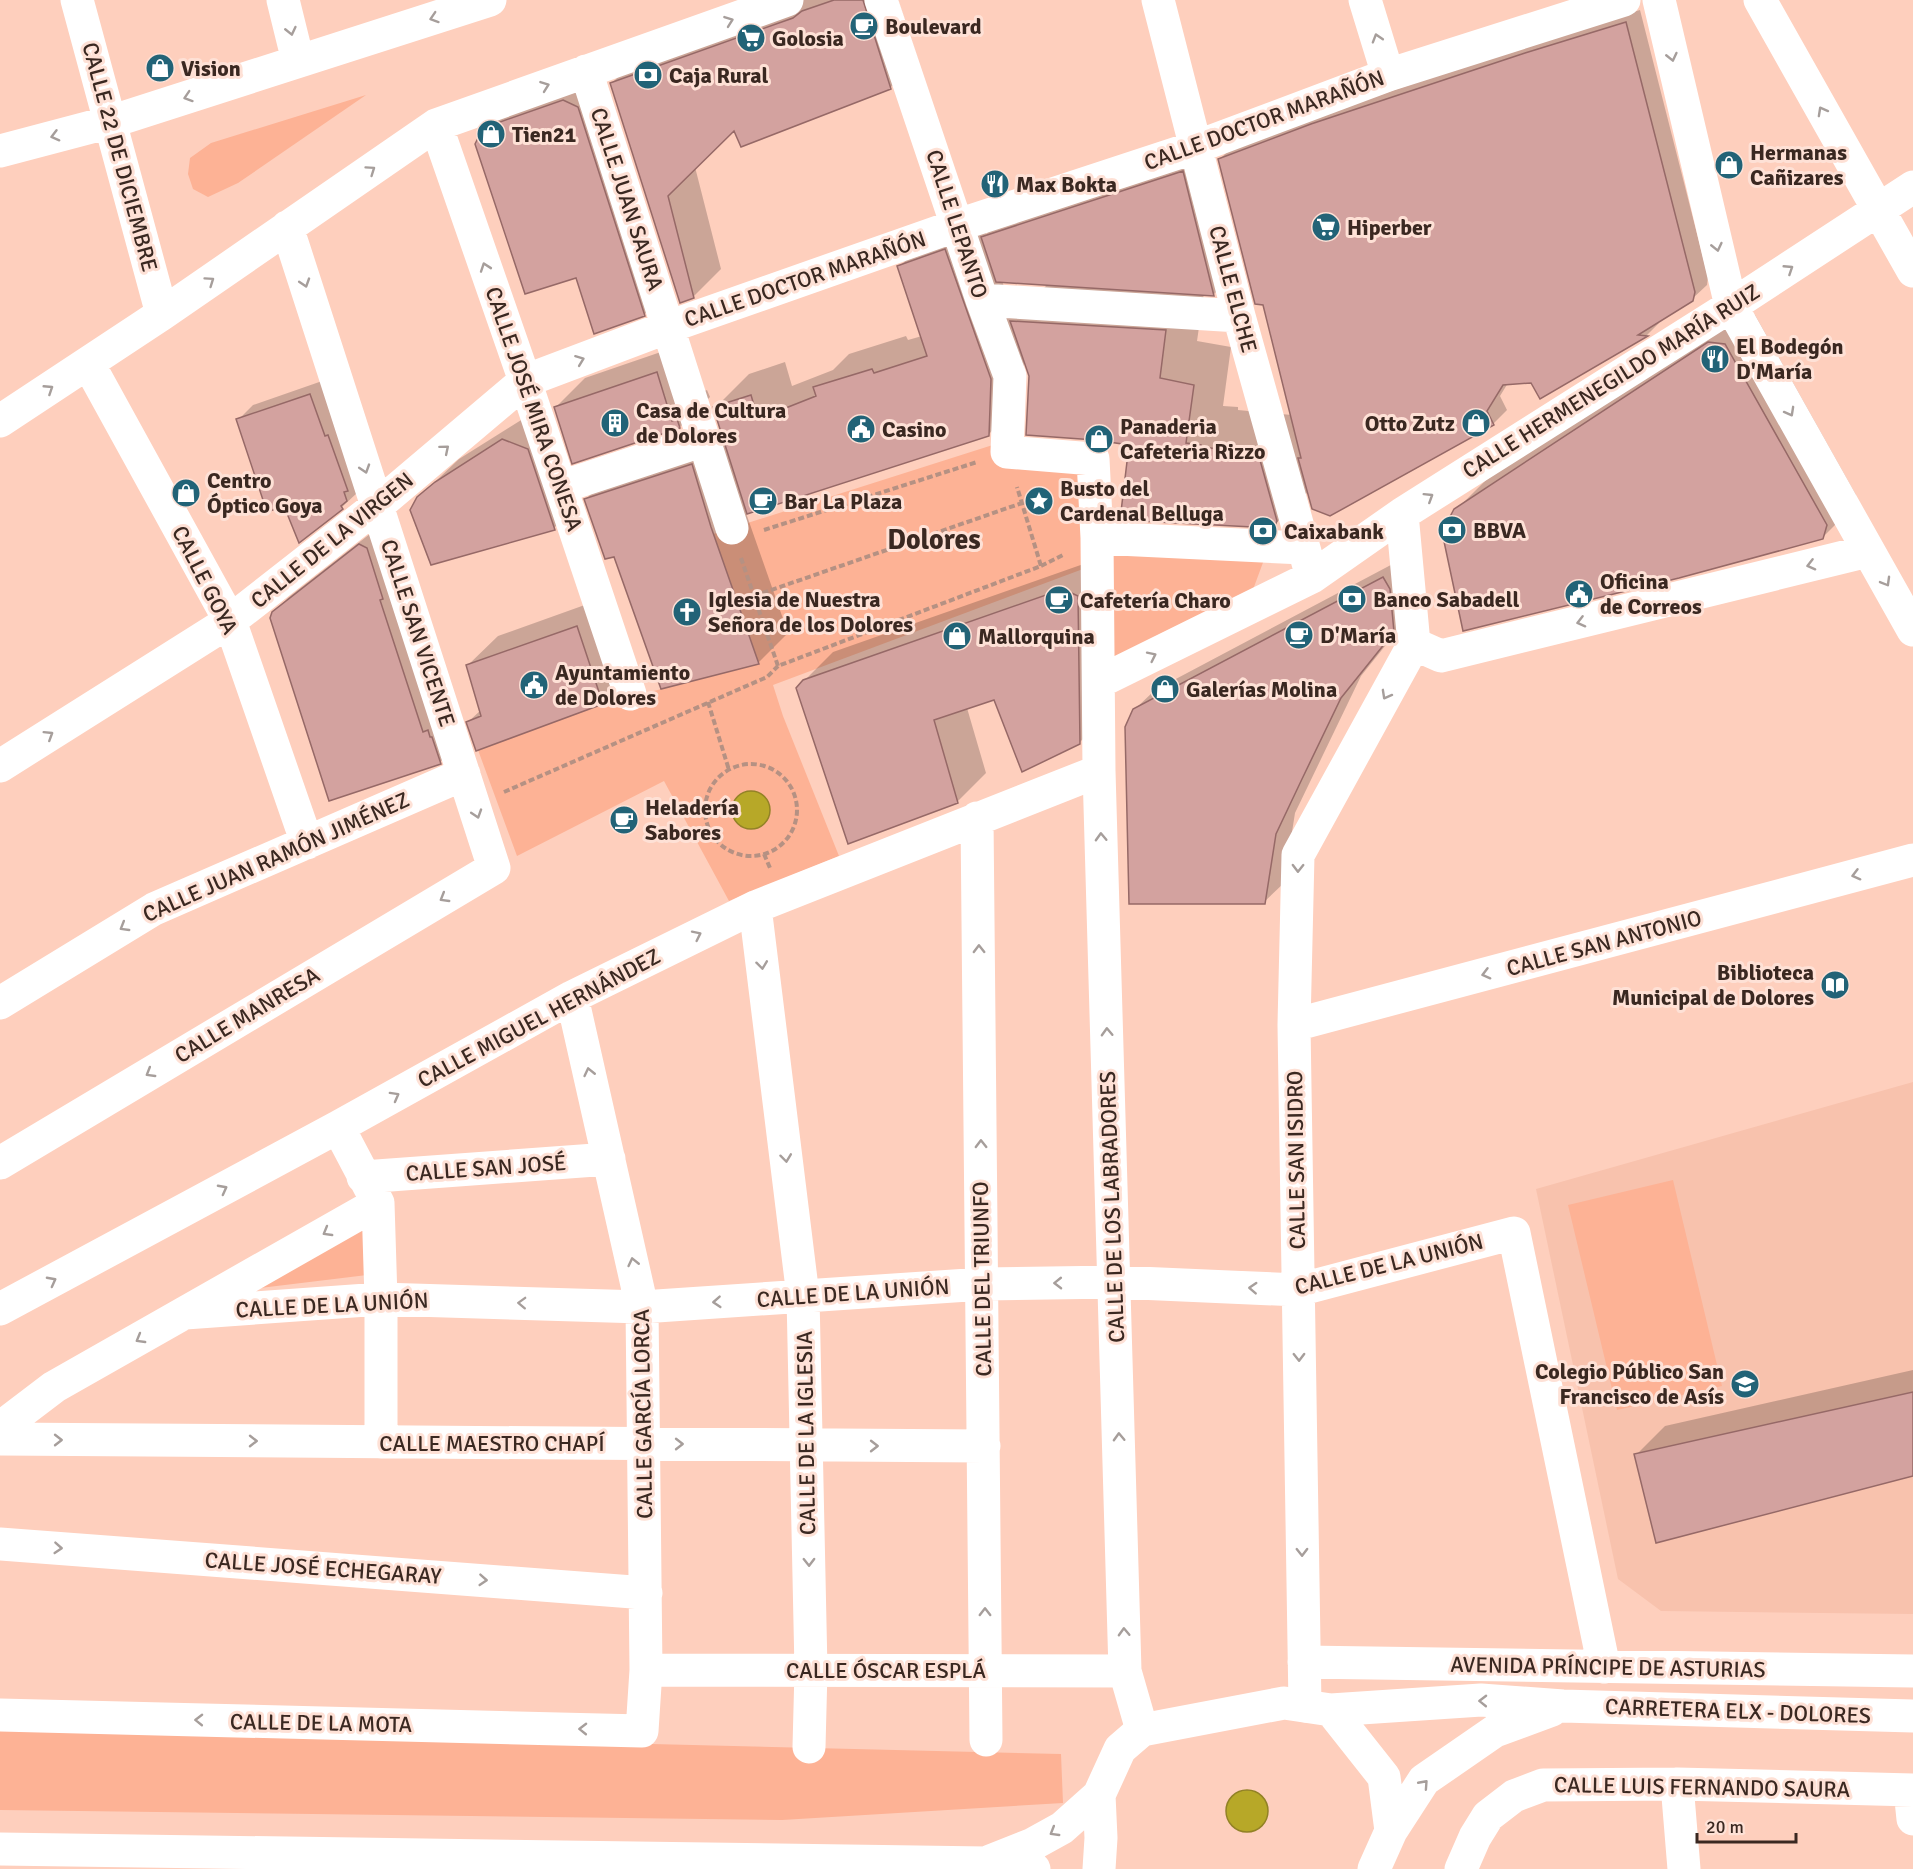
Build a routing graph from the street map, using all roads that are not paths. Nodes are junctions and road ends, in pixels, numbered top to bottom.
1 (77, 0) edge
2 (283, 0) edge
3 (490, 0) edge
4 (787, 0) edge
5 (881, 0) edge
6 (1158, 0) edge
7 (1365, 0) edge
8 (1624, 0) edge
9 (1659, 0) edge
10 (1760, 0) edge
11 (298, 62) junction
12 (586, 71) junction
13 (1388, 75) junction
14 (110, 122) junction
15 (436, 125) junction
16 (1196, 147) junction
17 (0, 152) edge
18 (1913, 188) edge
19 (1878, 210) junction
20 (958, 225) junction
21 (287, 227) junction
22 (1913, 272) edge
23 (982, 300) junction
24 (1731, 306) junction
25 (162, 314) junction
26 (1239, 316) junction
27 (668, 327) junction
28 (88, 363) junction
29 (525, 381) junction
30 (0, 421) edge
31 (704, 440) junction
32 (1007, 452) joint
33 (561, 487) junction
34 (377, 506) junction
35 (1402, 514) junction
36 (733, 534) road end
37 (1097, 538) junction
38 (1868, 551) junction
39 (1307, 563) junction
40 (230, 621) junction
41 (1913, 630) edge
42 (1414, 644) junction
43 (1100, 682) junction
44 (630, 694) dead end
45 (0, 766) edge
46 (1099, 771) junction
47 (464, 774) junction
48 (977, 818) junction
49 (306, 843) junction
50 (1913, 860) edge
51 (494, 868) joint
52 (755, 907) junction
53 (572, 997) junction
54 (0, 1003) edge
55 (1294, 1025) junction
56 (338, 1127) junction
57 (609, 1159) junction
58 (0, 1163) edge
59 (371, 1190) junction
60 (1114, 1282) junction
61 (983, 1284) junction
62 (1298, 1290) junction
63 (803, 1296) junction
64 (381, 1299) junction
65 (642, 1307) junction
66 (0, 1309) edge
67 (185, 1313) junction
68 (0, 1428) edge
69 (0, 1439) edge
70 (381, 1442) junction
71 (644, 1444) junction
72 (806, 1445) junction
73 (984, 1446) junction
74 (0, 1544) edge
75 (646, 1593) junction
76 (1304, 1662) junction
77 (1605, 1667) junction
78 (646, 1670) junction
79 (811, 1670) junction
80 (985, 1671) junction
81 (1125, 1671) junction
82 (1913, 1671) edge
83 (1563, 1706) junction
84 (1318, 1708) junction
85 (0, 1715) edge
86 (1913, 1716) edge
87 (1142, 1730) junction
88 (642, 1731) joint
89 (986, 1740) dead end
90 (809, 1747) dead end
91 (1677, 1784) junction
92 (1099, 1795) junction
93 (1912, 1799) edge
94 (1391, 1831) junction
95 (0, 1849) edge
96 (986, 1863) junction
97 (1034, 1869) edge
98 (1100, 1869) edge
99 (1374, 1869) edge
100 (1461, 1869) edge
101 (1684, 1869) edge

1 - 14 street, CALLE 22 DE DICIEMBRE
2 -> 11 street
3 -> 11 street
12 -> 4 street
5 - 20 street, CALLE LEPANTO
6 - 16 street, CALLE ELCHE
13 -> 7 street
8 - 13 street, CALLE DOCTOR MARAÑÓN
9 -> 24 street
19 -> 10 street
11 -> 14 street
15 -> 12 street
12 - 27 street, CALLE JUAN SAURA
13 - 16 street, CALLE DOCTOR MARAÑÓN
14 -> 17 street
14 - 25 street, CALLE 22 DE DICIEMBRE
21 -> 15 street
29 -> 15 street, CALLE JOSÉ MIRA CONESA
16 - 20 street, CALLE DOCTOR MARAÑÓN
16 - 26 street, CALLE ELCHE
18 - 19 street, CALLE HERMENEGILDO MARÍA RUIZ
19 - 22 street
24 -> 19 street, CALLE HERMENEGILDO MARÍA RUIZ
20 - 23 street, CALLE LEPANTO
20 - 27 street, CALLE DOCTOR MARAÑÓN
25 -> 21 street
21 -> 34 street, CALLE SAN VICENTE
23 - 26 street
23 - 32 street, CALLE LEPANTO
35 -> 24 street, CALLE HERMENEGILDO MARÍA RUIZ
24 -> 38 street
25 - 28 street
26 - 39 street, CALLE ELCHE
29 -> 27 street, CALLE DE LA VIRGEN
27 - 31 street, CALLE JUAN SAURA
30 -> 28 street
28 - 40 street, CALLE GOYA
29 - 33 street, CALLE JOSÉ MIRA CONESA
34 -> 29 street, CALLE DE LA VIRGEN
31 - 33 street
31 - 36 street, CALLE JUAN SAURA
32 - 37 street, CALLE DE LOS LABRADORES
33 - 44 street, CALLE JOSÉ MIRA CONESA
34 - 40 street, CALLE DE LA VIRGEN
34 - 47 street, CALLE SAN VICENTE
35 - 39 street, CALLE HERMENEGILDO MARÍA RUIZ
35 - 42 street
37 - 39 street
37 - 43 street, CALLE DE LOS LABRADORES
38 -> 41 street
38 -> 42 street
43 -> 39 street, CALLE HERMENEGILDO MARÍA RUIZ
45 -> 40 street, CALLE DE LA VIRGEN
40 - 49 street, CALLE GOYA
42 -> 55 street, CALLE SAN ISIDRO
43 - 46 street, CALLE DE LOS LABRADORES
46 - 48 street, CALLE MIGUEL HERNÁNDEZ
60 -> 46 street, CALLE DE LOS LABRADORES
47 - 49 street, CALLE JUAN RAMÓN JIMÉNEZ
47 -> 51 street, CALLE SAN VICENTE
48 - 52 street, CALLE MIGUEL HERNÁNDEZ
61 -> 48 street, CALLE DEL TRIUNFO
49 -> 54 street, CALLE JUAN RAMÓN JIMÉNEZ
50 -> 55 street, CALLE SAN ANTONIO
51 -> 58 street, CALLE MANRESA
53 -> 52 street, CALLE MIGUEL HERNÁNDEZ
52 -> 63 street, CALLE DE LA IGLESIA
56 -> 53 street, CALLE MIGUEL HERNÁNDEZ
57 -> 53 street, CALLE GARCÍA LORCA
55 - 62 street, CALLE SAN ISIDRO
56 - 59 street
66 -> 56 street, CALLE MIGUEL HERNÁNDEZ
57 - 59 street, CALLE SAN JOSÉ
65 -> 57 street, CALLE GARCÍA LORCA
59 - 64 street
59 -> 67 street
60 -> 61 street, CALLE DE LA UNIÓN
62 -> 60 street, CALLE DE LA UNIÓN
81 -> 60 street, CALLE DE LOS LABRADORES
61 - 63 street, CALLE DE LA UNIÓN
61 - 73 street, CALLE DEL TRIUNFO
62 -> 76 street, CALLE SAN ISIDRO
62 - 77 street, CALLE DE LA UNIÓN
63 -> 65 street, CALLE DE LA UNIÓN
63 - 72 street, CALLE DE LA IGLESIA
65 -> 64 street, CALLE DE LA UNIÓN
64 - 67 street, CALLE DE LA UNIÓN
64 - 70 street
65 - 71 street, CALLE GARCÍA LORCA
67 -> 68 street
69 -> 70 street, CALLE MAESTRO CHAPÍ
70 - 71 street, CALLE MAESTRO CHAPÍ
71 -> 72 street, CALLE MAESTRO CHAPÍ
71 - 75 street, CALLE GARCÍA LORCA
72 -> 73 street, CALLE MAESTRO CHAPÍ
72 -> 79 street, CALLE DE LA IGLESIA
80 -> 73 street, CALLE DEL TRIUNFO
74 -> 75 street, CALLE JOSÉ ECHEGARAY
75 - 78 street, CALLE GARCÍA LORCA
76 - 77 street, AVENIDA PRÍNCIPE DE ASTURIAS
76 - 84 street, CALLE SAN ISIDRO
77 - 82 street, AVENIDA PRÍNCIPE DE ASTURIAS
78 - 79 street, CALLE ÓSCAR ESPLÁ
78 - 88 street, CALLE GARCÍA LORCA
79 - 80 street, CALLE ÓSCAR ESPLÁ
79 - 90 street, CALLE DE LA IGLESIA
80 - 81 street, CALLE ÓSCAR ESPLÁ
80 - 89 street, CALLE DEL TRIUNFO
81 - 87 street, CALLE DE LOS LABRADORES
83 -> 84 street, CARRETERA ELX - DOLORES
83 - 86 street, CARRETERA ELX - DOLORES
94 -> 83 street, CARRETERA ELX - DOLORES
84 - 87 street, CARRETERA ELX - DOLORES
84 - 94 street
88 -> 85 street, CALLE DE LA MOTA
87 - 92 street
91 - 93 street, CALLE LUIS FERNANDO SAURA
91 - 100 street, CALLE LUIS FERNANDO SAURA
91 - 101 street
92 -> 96 street
92 - 98 street
94 - 99 street, CARRETERA ELX - DOLORES
95 - 96 street
96 - 97 street

